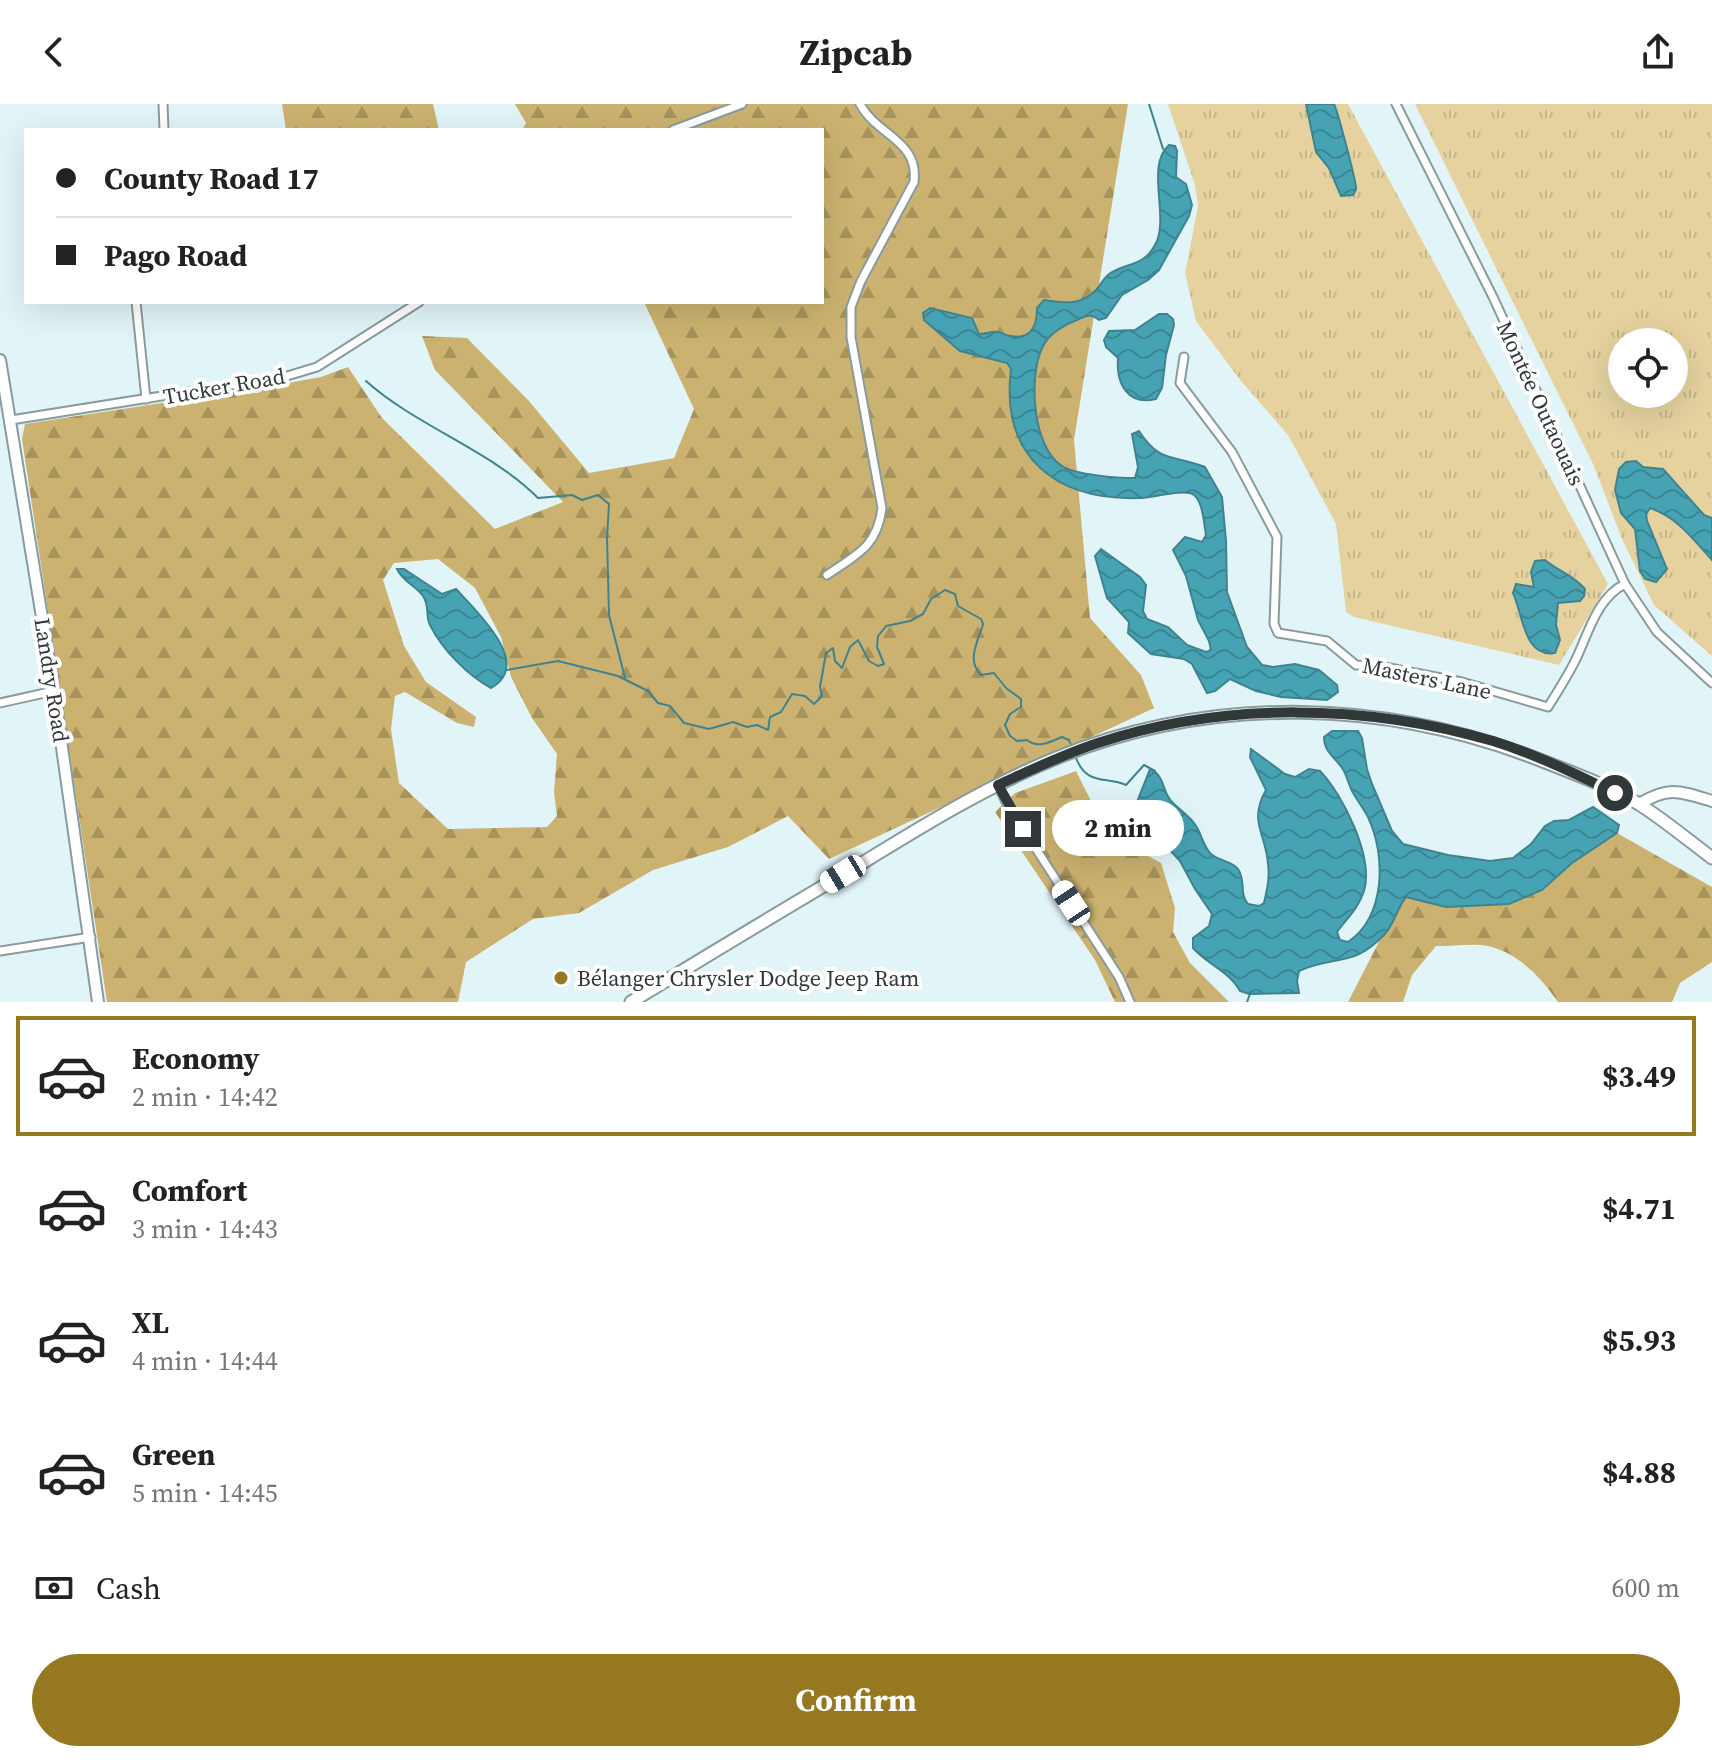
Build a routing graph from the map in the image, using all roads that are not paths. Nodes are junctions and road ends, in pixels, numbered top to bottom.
1 (163, 104) edge
2 (742, 104) edge
3 (860, 104) edge
4 (1396, 104) edge
5 (164, 128) edge
6 (678, 128) edge
7 (136, 304) edge
8 (416, 304) edge
9 (1184, 357) dead end
10 (0, 360) edge
11 (146, 399) junction
12 (11, 420) junction
13 (827, 575) dead end
14 (1625, 584) junction
15 (1712, 683) edge
16 (54, 691) junction
17 (0, 703) edge
18 (998, 785) junction
19 (1712, 801) edge
20 (1639, 804) junction
21 (1712, 858) edge
22 (91, 937) junction
23 (0, 951) edge
24 (98, 1002) edge
25 (631, 1002) edge
26 (1130, 1002) edge

1 - 5 street
2 - 6 street
3 - 13 street
4 - 14 street, Montée Outaouais
7 - 11 street
8 - 11 street, Tucker Road
9 - 14 street, Masters Lane
10 - 12 main road, Landry Road
11 - 12 street, Tucker Road
12 - 16 main road, Landry Road
14 - 15 street, Montée Outaouais
16 - 17 street
16 - 22 main road, Landry Road
18 - 20 main road
18 - 25 main road
18 - 26 street
19 - 20 main road
20 - 21 main road
22 - 23 street
22 - 24 main road, Landry Road

